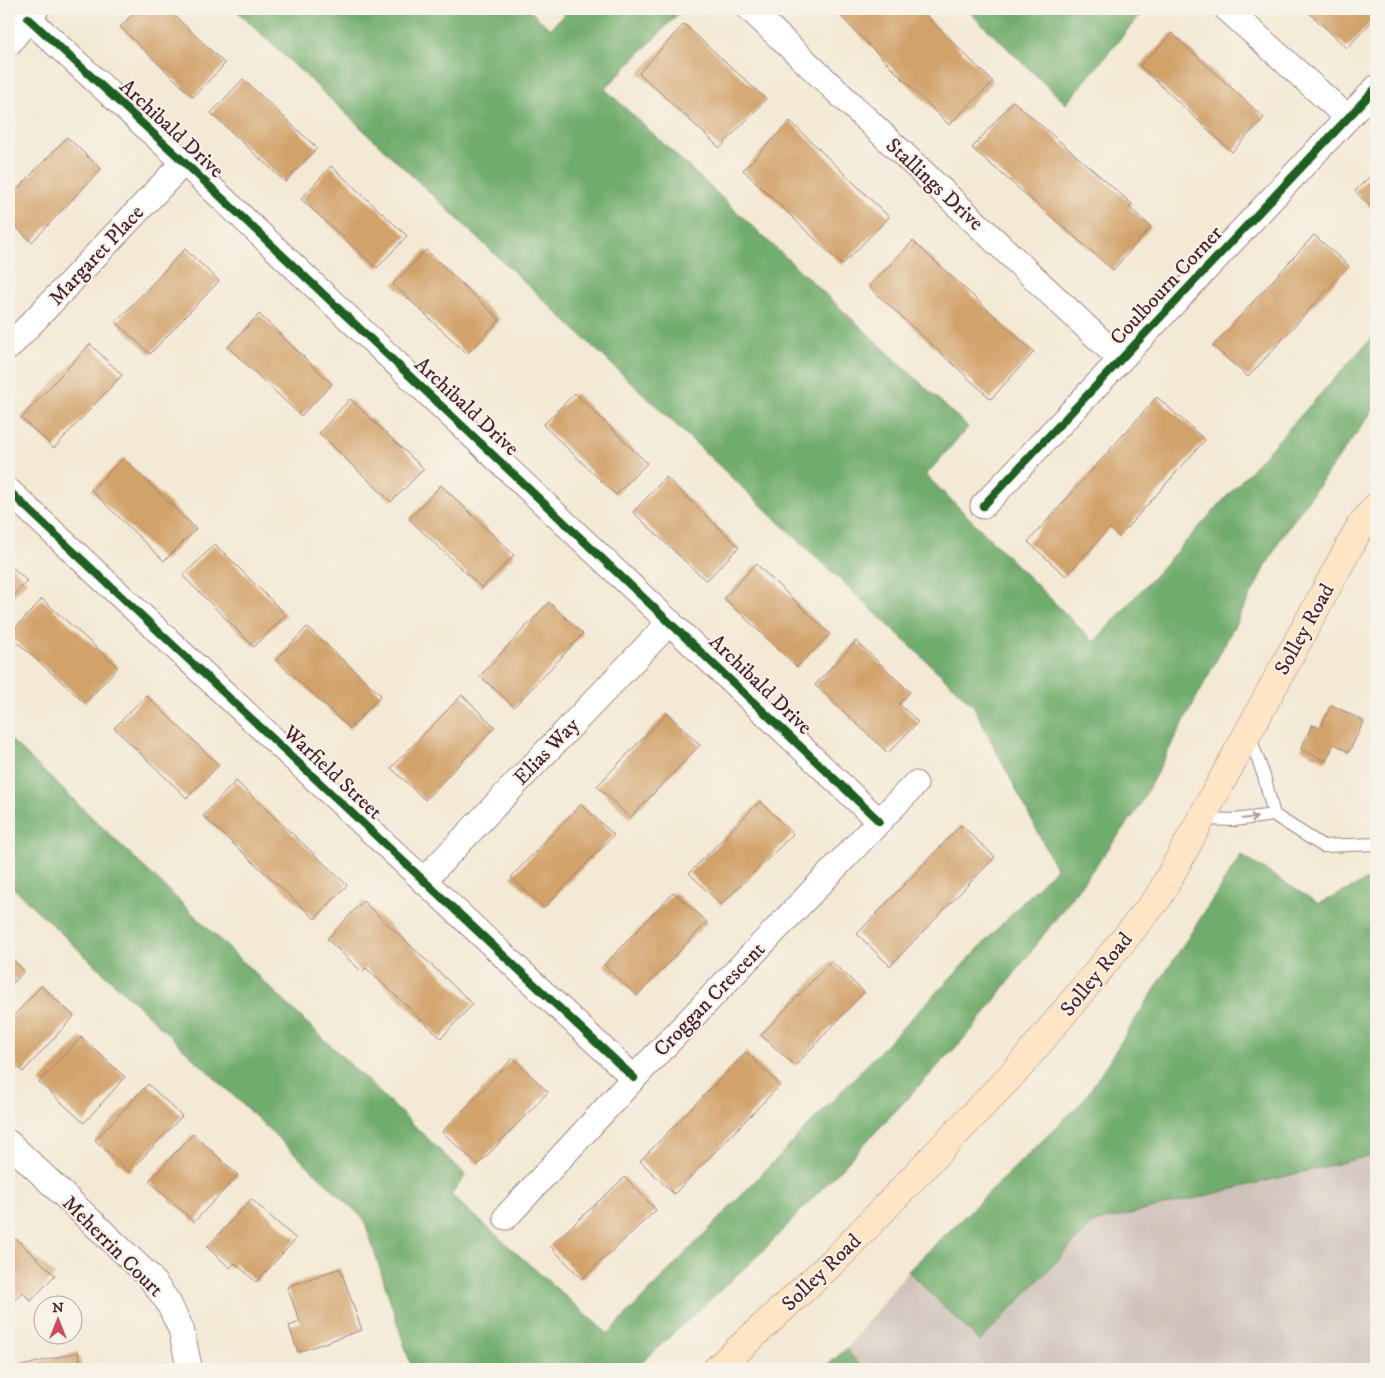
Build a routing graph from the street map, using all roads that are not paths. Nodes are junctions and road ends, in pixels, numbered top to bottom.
1 (750, 9) edge
2 (1227, 9) edge
3 (32, 13) edge
4 (9, 42) edge
5 (1376, 88) edge
6 (1348, 118) junction
7 (184, 162) junction
8 (9, 347) edge
9 (1120, 359) junction
10 (9, 491) edge
11 (983, 506) dead end
12 (1371, 522) edge
13 (670, 622) junction
14 (1248, 732) junction
15 (915, 784) dead end
16 (1274, 815) junction
17 (1202, 818) junction
18 (879, 820) junction
19 (1376, 844) edge
20 (423, 881) junction
21 (634, 1078) junction
22 (9, 1143) edge
23 (506, 1217) dead end
24 (189, 1366) dead end
25 (718, 1369) edge

1 - 9 street, Stallings Drive
2 - 6 street
3 - 4 street
3 - 7 street, Archibald Drive
5 - 6 street, Coulbourn Corner
6 - 9 street, Coulbourn Corner
7 - 8 street, Margaret Place
7 - 13 street, Archibald Drive
9 - 11 street, Coulbourn Corner
10 - 20 street, Warfield Street
12 - 14 main road, Solley Road
13 - 18 street, Archibald Drive
13 - 20 street, Elias Way
14 - 16 lane
14 - 17 main road, Solley Road
15 - 18 street, Croggan Crescent
17 -> 16 lane
16 - 19 lane
17 - 25 main road, Solley Road
18 - 21 street, Croggan Crescent
20 - 21 street, Warfield Street
21 - 23 street, Croggan Crescent
22 - 24 street, Meherrin Court

